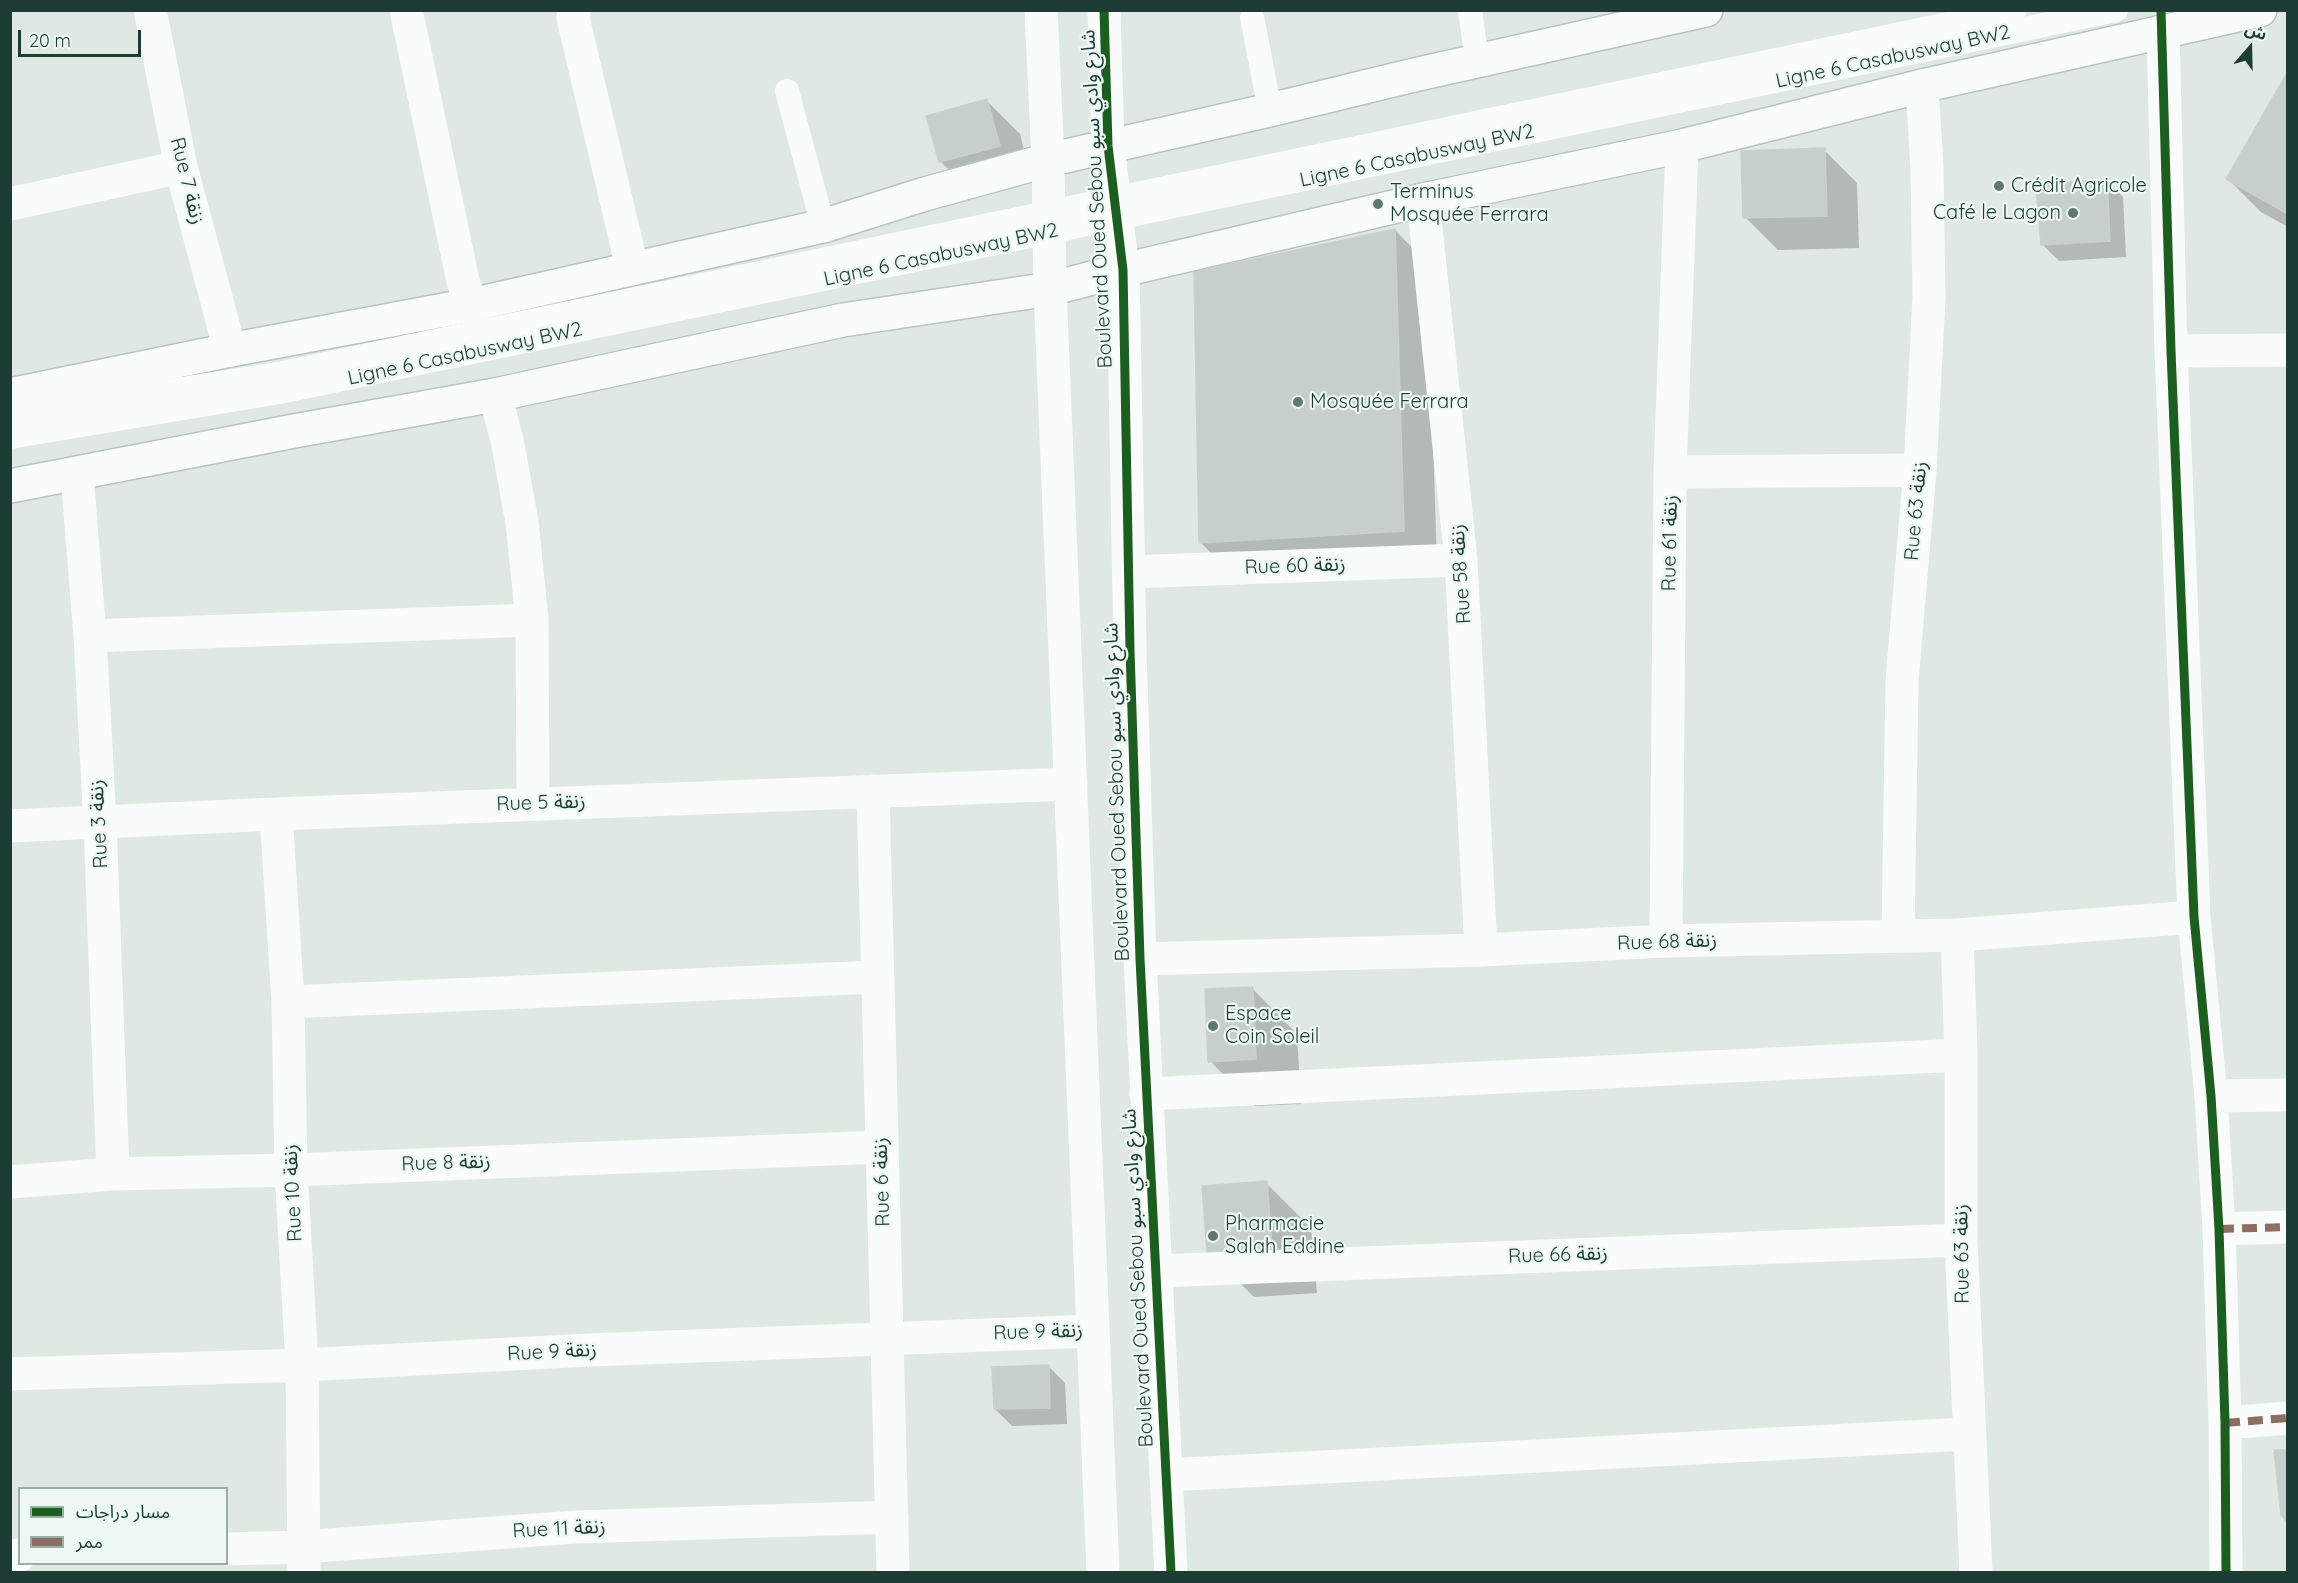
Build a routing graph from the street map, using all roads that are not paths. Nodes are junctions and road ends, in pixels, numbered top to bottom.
1 (150, 10) edge
2 (406, 10) edge
3 (574, 10) edge
4 (1041, 10) edge
5 (1104, 10) edge
6 (1470, 10) edge
7 (2015, 10) edge
8 (2116, 10) edge
9 (2260, 10) edge
10 (1687, 13) edge
11 (1252, 17) dead end
12 (2162, 21) edge
13 (1477, 61) junction
14 (1922, 86) junction
15 (787, 91) dead end
16 (1270, 110) junction
17 (1108, 146) junction
18 (1682, 146) junction
19 (1048, 160) junction
20 (182, 166) junction
21 (1423, 200) junction
22 (10, 204) edge
23 (1116, 209) junction
24 (1048, 223) junction
25 (823, 226) junction
26 (632, 267) junction
27 (1123, 270) junction
28 (1050, 290) junction
29 (471, 305) junction
30 (230, 350) junction
31 (2288, 350) edge
32 (2171, 351) junction
33 (10, 395) edge
34 (495, 395) junction
35 (10, 416) edge
36 (10, 436) edge
37 (1920, 470) junction
38 (1670, 472) junction
39 (77, 474) junction
40 (10, 486) edge
41 (1461, 560) junction
42 (1129, 572) junction
43 (532, 620) junction
44 (90, 636) junction
45 (1071, 784) junction
46 (873, 791) junction
47 (533, 804) junction
48 (276, 813) junction
49 (100, 823) junction
50 (10, 826) edge
51 (2194, 917) junction
52 (1957, 934) junction
53 (1898, 936) junction
54 (1666, 941) junction
55 (1481, 950) junction
56 (1140, 959) junction
57 (877, 977) junction
58 (288, 1002) junction
59 (1961, 1055) junction
60 (1146, 1094) junction
61 (2288, 1095) edge
62 (2211, 1096) junction
63 (881, 1147) junction
64 (291, 1170) junction
65 (113, 1174) junction
66 (10, 1182) edge
67 (2288, 1227) edge
68 (2219, 1229) junction
69 (1961, 1240) junction
70 (1156, 1271) junction
71 (1094, 1330) junction
72 (887, 1337) junction
73 (302, 1365) junction
74 (10, 1374) edge
75 (2288, 1418) edge
76 (2225, 1423) junction
77 (1968, 1434) junction
78 (1166, 1475) junction
79 (892, 1517) junction
80 (228, 1549) edge
81 (303, 1560) edge
82 (893, 1572) edge
83 (1104, 1572) edge
84 (1172, 1572) edge
85 (1976, 1572) edge
86 (2226, 1572) edge

1 - 20 street, Rue 7 زنقة
2 - 29 street
3 - 26 street
4 - 19 street
5 - 17 street, Boulevard Oued Sebou شارع وادي سبو
6 - 13 lane
7 - 23 lane, Ligne 6 Casabusway BW2
8 - 23 lane, Ligne 6 Casabusway BW2
9 - 12 street
10 - 13 street
11 - 16 lane
12 - 14 street
12 - 32 street
13 - 16 street
14 - 18 street
14 - 37 street, Rue 63 زنقة
15 - 25 lane
16 - 17 street
17 - 19 street
17 - 23 street, Boulevard Oued Sebou شارع وادي سبو
18 - 21 street
18 - 38 street, Rue 61 زنقة
19 - 24 street
19 - 25 street
20 - 22 street
20 - 30 street, Rue 7 زنقة
21 - 27 street
21 - 41 street, Rue 58 زنقة
23 - 24 lane, Ligne 6 Casabusway BW2
23 - 27 street, Boulevard Oued Sebou شارع وادي سبو
24 - 28 street
24 - 35 lane, Ligne 6 Casabusway BW2
24 - 36 lane, Ligne 6 Casabusway BW2
25 - 26 street
26 - 29 street
27 - 28 street
27 - 42 street, Boulevard Oued Sebou شارع وادي سبو
28 - 34 street
28 - 45 street
29 - 30 street
30 - 33 street
31 - 32 street
32 - 51 street
34 - 39 street
34 - 43 street
37 - 38 street
37 - 53 street, Rue 63 زنقة
38 - 54 street, Rue 61 زنقة
39 - 40 street
39 - 44 street, Rue 3 زنقة
41 - 42 street, Rue 60 زنقة
41 - 55 street, Rue 58 زنقة
42 - 56 street, Boulevard Oued Sebou شارع وادي سبو
43 - 44 street
43 - 47 street
44 - 49 street, Rue 3 زنقة
45 - 46 street, Rue 5 زنقة
45 - 71 street
46 - 47 street, Rue 5 زنقة
46 - 57 street, Rue 6 زنقة
47 - 48 street, Rue 5 زنقة
48 - 49 street, Rue 5 زنقة
48 - 58 street, Rue 10 زنقة
49 - 50 street, Rue 5 زنقة
49 - 65 street, Rue 3 زنقة
51 - 52 street, Rue 68 زنقة
51 - 62 street
52 - 53 street, Rue 68 زنقة
52 - 59 street, Rue 63 زنقة
53 - 54 street, Rue 68 زنقة
54 - 55 street, Rue 68 زنقة
55 - 56 street, Rue 68 زنقة
56 - 60 street, Boulevard Oued Sebou شارع وادي سبو
57 - 58 street
57 - 63 street, Rue 6 زنقة
58 - 64 street, Rue 10 زنقة
59 - 60 street
59 - 69 street, Rue 63 زنقة
60 - 70 street, Boulevard Oued Sebou شارع وادي سبو
61 - 62 street
62 - 68 street
63 - 64 street, Rue 8 زنقة
63 - 72 street, Rue 6 زنقة
64 - 65 street, Rue 8 زنقة
64 - 73 street, Rue 10 زنقة
65 - 66 street, Rue 8 زنقة
67 - 68 street
68 - 76 street
69 - 70 street, Rue 66 زنقة
69 - 77 street, Rue 63 زنقة
70 - 78 street, Boulevard Oued Sebou شارع وادي سبو
71 - 72 street, Rue 9 زنقة
71 - 83 street
72 - 73 street, Rue 9 زنقة
72 - 79 street, Rue 6 زنقة
73 - 74 street, Rue 9 زنقة
73 - 81 street, Rue 10 زنقة
75 - 76 street
76 - 86 street
77 - 78 street
77 - 85 street, Rue 63 زنقة
78 - 84 street, Boulevard Oued Sebou شارع وادي سبو
79 - 81 street, Rue 11 زنقة
79 - 82 street, Rue 6 زنقة
80 - 81 street, Rue 11 زنقة

